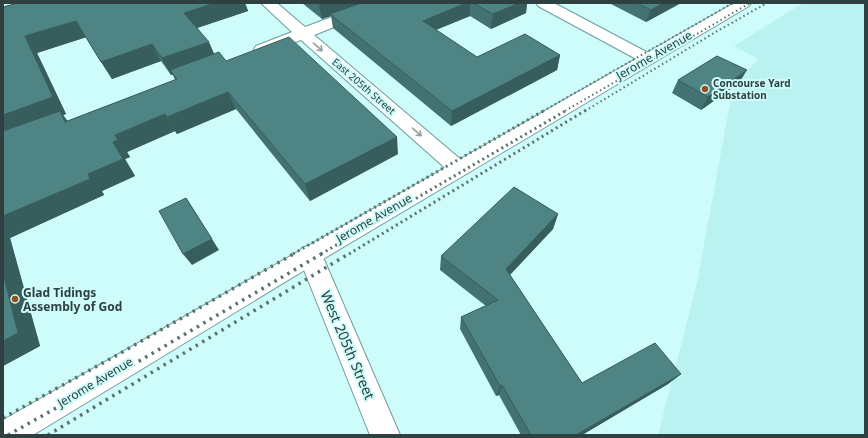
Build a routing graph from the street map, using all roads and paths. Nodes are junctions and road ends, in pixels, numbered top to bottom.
1 (268, 3) edge
2 (382, 3) edge
3 (542, 3) edge
4 (744, 3) edge
5 (303, 33) junction
6 (247, 54) edge
7 (648, 59) junction
8 (459, 169) junction
9 (310, 255) junction
10 (5, 435) edge
11 (385, 435) edge

1 - 5 street, East 205th Street
2 - 5 street
3 - 7 street
4 - 7 street, Jerome Avenue
5 - 6 street
5 -> 8 street, East 205th Street
7 - 8 street, Jerome Avenue
8 - 9 street, Jerome Avenue
9 - 10 street, Jerome Avenue
9 - 11 street, West 205th Street

